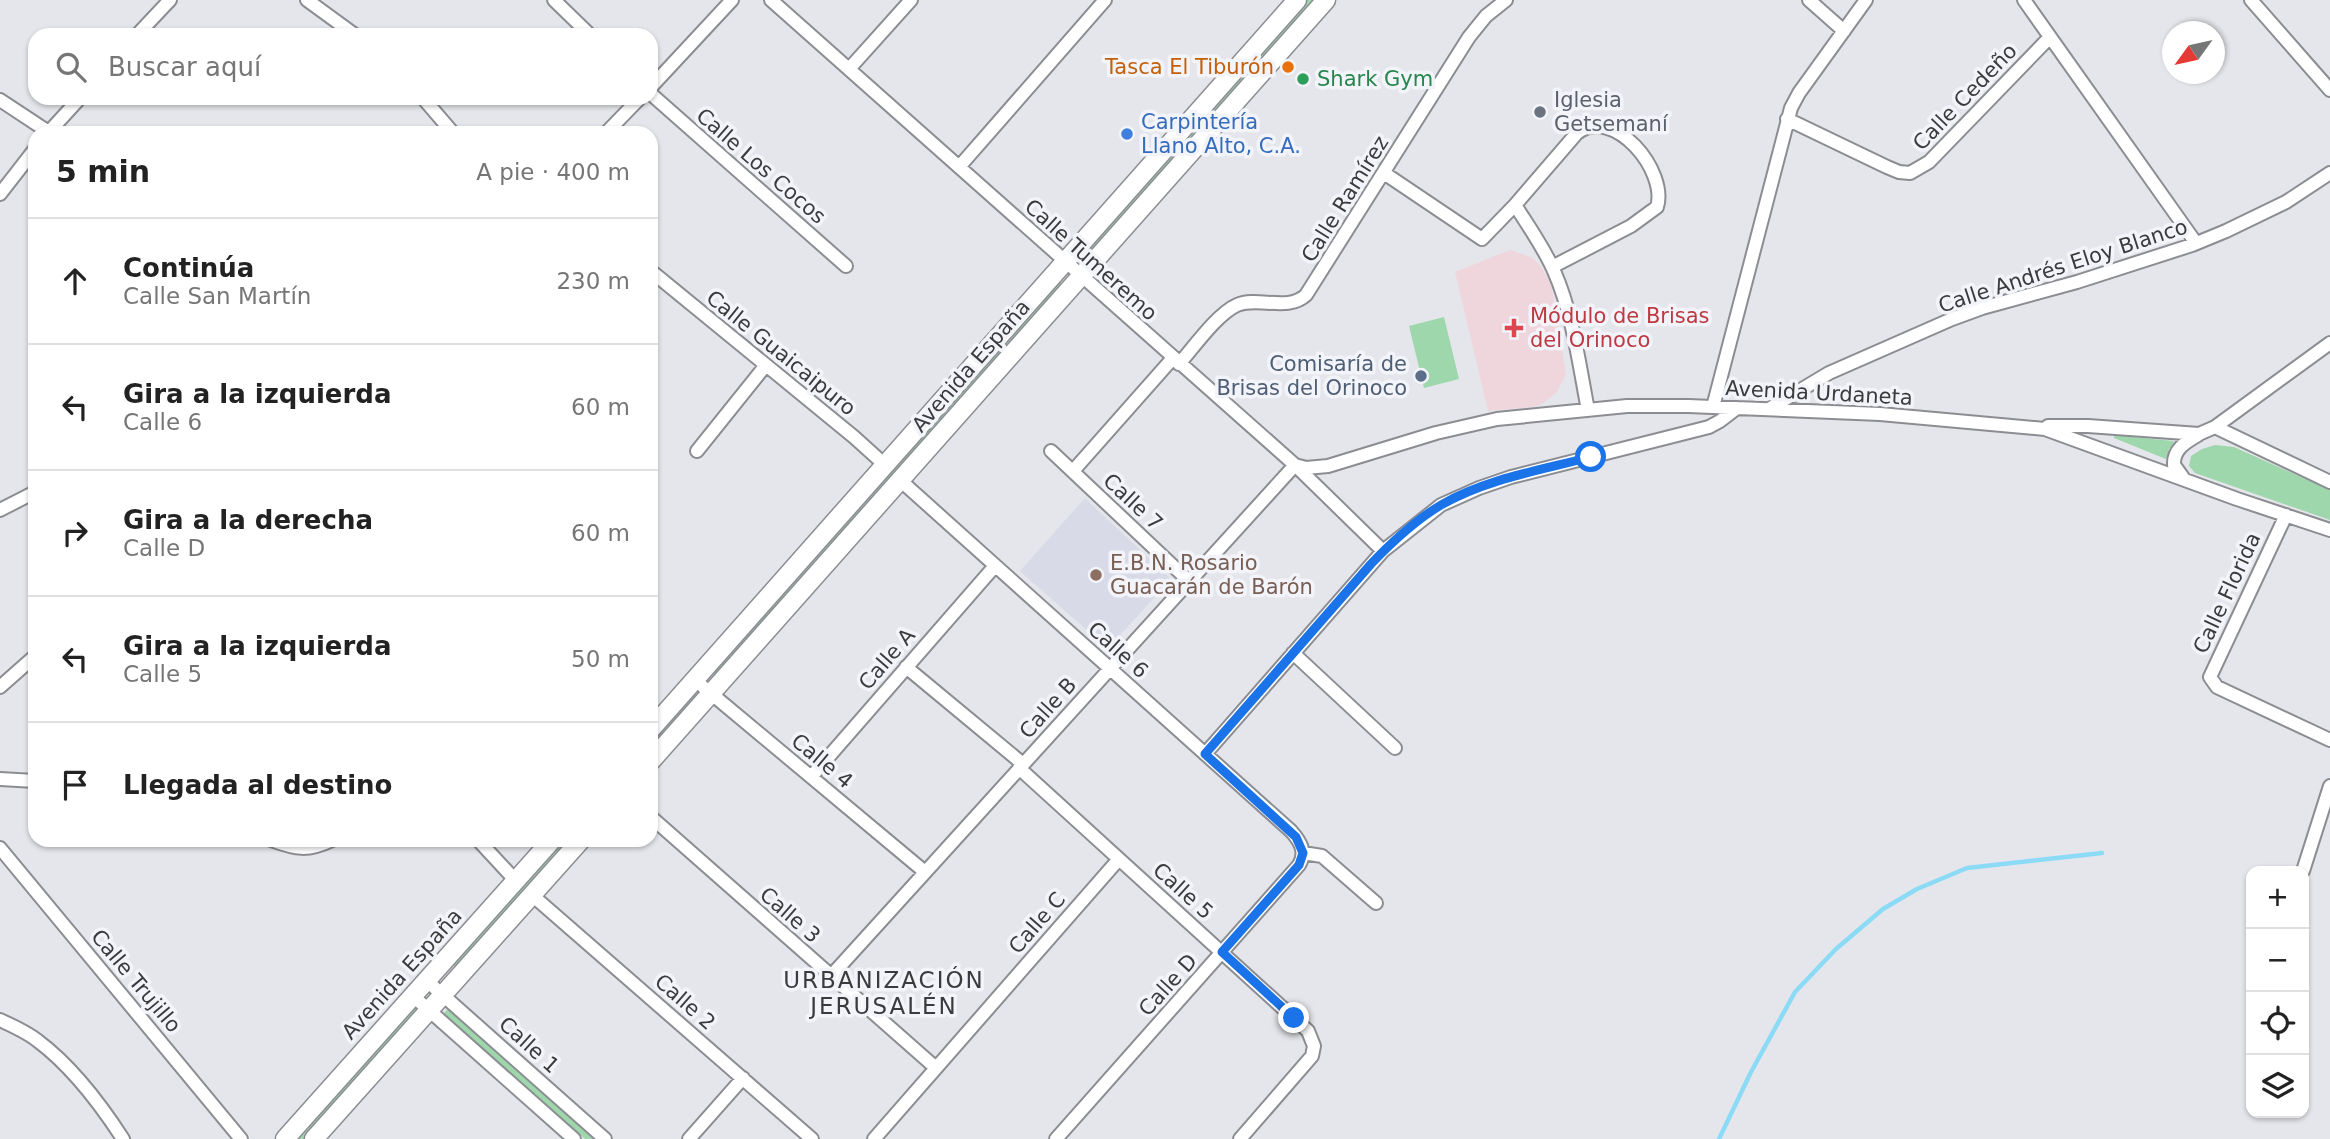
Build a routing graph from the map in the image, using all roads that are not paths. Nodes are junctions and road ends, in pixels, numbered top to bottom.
1 (170, 0) edge
2 (307, 0) edge
3 (554, 0) edge
4 (732, 0) edge
5 (771, 0) edge
6 (911, 0) edge
7 (1105, 0) edge
8 (1297, 0) edge
9 (1326, 0) edge
10 (1506, 0) edge
11 (1809, 0) edge
12 (1866, 0) edge
13 (2024, 0) edge
14 (2251, 0) edge
15 (144, 28) edge
16 (345, 28) edge
17 (583, 28) edge
18 (1844, 31) junction
19 (2050, 37) junction
20 (849, 69) junction
21 (658, 79) edge
22 (2330, 90) edge
23 (0, 100) edge
24 (658, 100) edge
25 (74, 105) edge
26 (429, 105) edge
27 (633, 105) edge
28 (1787, 119) junction
29 (39, 126) edge
30 (55, 126) edge
31 (447, 126) edge
32 (613, 126) edge
33 (28, 158) edge
34 (959, 167) junction
35 (1384, 173) junction
36 (2330, 173) edge
37 (0, 194) edge
38 (1515, 205) junction
39 (2196, 243) junction
40 (1065, 262) junction
41 (846, 266) dead end
42 (1552, 267) junction
43 (1081, 276) junction
44 (658, 277) edge
45 (2330, 343) edge
46 (1177, 361) junction
47 (766, 365) junction
48 (1713, 407) junction
49 (1737, 408) junction
50 (1769, 409) junction
51 (1588, 410) junction
52 (2032, 426) junction
53 (2215, 427) junction
54 (2199, 434) junction
55 (1051, 451) dead end
56 (696, 452) dead end
57 (885, 465) junction
58 (1294, 465) junction
59 (1073, 471) junction
60 (2185, 480) junction
61 (900, 481) junction
62 (2330, 482) edge
63 (28, 496) edge
64 (0, 510) edge
65 (2286, 515) junction
66 (2330, 530) edge
67 (1383, 551) junction
68 (994, 567) junction
69 (1189, 581) junction
70 (1293, 653) junction
71 (28, 662) edge
72 (906, 667) junction
73 (1110, 669) junction
74 (695, 680) junction
75 (0, 687) edge
76 (711, 693) junction
77 (658, 721) edge
78 (2330, 740) edge
79 (1395, 748) dead end
80 (658, 753) edge
81 (1205, 754) junction
82 (1021, 766) junction
83 (811, 777) junction
84 (0, 779) edge
85 (28, 781) edge
86 (2330, 786) edge
87 (658, 823) edge
88 (292, 847) edge
89 (313, 847) edge
90 (484, 847) edge
91 (546, 847) edge
92 (575, 847) edge
93 (0, 848) edge
94 (1303, 853) junction
95 (1119, 859) junction
96 (2305, 866) edge
97 (925, 872) junction
98 (516, 881) junction
99 (532, 895) junction
100 (1376, 902) dead end
101 (1222, 952) junction
102 (831, 976) junction
103 (427, 981) junction
104 (443, 995) junction
105 (413, 996) junction
106 (429, 1010) junction
107 (0, 1020) edge
108 (936, 1068) junction
109 (743, 1079) junction
110 (123, 1139) edge
111 (241, 1139) edge
112 (285, 1139) edge
113 (314, 1139) edge
114 (574, 1139) edge
115 (605, 1139) edge
116 (689, 1139) edge
117 (812, 1139) edge
118 (874, 1139) edge
119 (1056, 1139) edge
120 (1240, 1139) edge

1 - 15 street
2 - 16 street
3 - 17 street
4 - 21 street
5 - 20 street, Calle Tumeremo
6 - 20 street
7 - 34 street
8 - 40 main road, Avenida España
9 - 43 main road, Avenida España
10 - 35 street, Calle Ramírez
11 - 18 street
12 - 18 street
13 - 19 street
14 - 22 street
18 - 28 street
19 - 28 street, Calle Cedeño
19 - 39 street
20 - 34 street, Calle Tumeremo
23 - 29 street
24 - 41 street, Calle Los Cocos
25 - 30 street
26 - 31 street
27 - 32 street
28 - 48 street
33 - 37 street
34 - 40 street, Calle Tumeremo
35 - 38 street
35 - 46 street, Calle Ramírez
36 - 39 street, Calle Andrés Eloy Blanco
38 - 42 street
38 - 42 street
39 - 50 street, Calle Andrés Eloy Blanco
40 - 43 street, Calle Tumeremo
40 - 57 main road, Avenida España
42 - 51 street
43 - 46 street, Calle Tumeremo
43 - 61 main road, Avenida España
44 - 47 street, Calle Guaicaipuro
45 - 53 street
46 - 58 street, Calle Tumeremo
46 - 59 street
47 - 56 street
47 - 57 street, Calle Guaicaipuro
48 - 49 street, Avenida Urdaneta
48 - 51 street, Avenida Urdaneta
49 - 50 street, Avenida Urdaneta
49 - 67 street
50 - 52 street, Avenida Urdaneta
51 - 58 street, Avenida Urdaneta
52 - 54 street
52 - 60 street, Avenida Urdaneta
53 - 54 street
53 - 62 street
54 - 60 street
55 - 59 street, Calle 7
57 - 74 main road, Avenida España
58 - 67 street, Calle Tumeremo
58 - 69 street, Calle B
59 - 69 street, Calle 7
60 - 65 street, Avenida Urdaneta
61 - 68 street, Calle 6
61 - 76 main road, Avenida España
63 - 64 street
65 - 66 street, Avenida Urdaneta
65 - 78 street, Calle Florida
67 - 70 street
68 - 72 street, Calle A
68 - 73 street, Calle 6
69 - 73 street, Calle B
70 - 79 street
70 - 81 street
71 - 75 street
72 - 82 street, Calle 5
72 - 83 street, Calle A
73 - 81 street, Calle 6
73 - 82 street, Calle B
74 - 76 street, Calle 4
74 - 77 main road, Avenida España
76 - 80 main road, Avenida España
76 - 83 street, Calle 4
81 - 94 street, Calle 6
82 - 95 street, Calle 5
82 - 97 street, Calle B
83 - 97 street, Calle 4
84 - 85 street
86 - 96 street
87 - 102 street, Calle 3
88 - 89 street
90 - 98 street
91 - 98 main road, Avenida España
92 - 99 main road, Avenida España
93 - 111 street, Calle Trujillo
94 - 100 street
94 - 101 street, Calle D
95 - 101 street, Calle 5
95 - 108 street, Calle C
97 - 102 street, Calle B
98 - 103 main road, Avenida España
99 - 104 main road, Avenida España
99 - 109 street, Calle 2
101 - 119 street, Calle D
101 - 120 street, Calle 5
102 - 108 street, Calle 3
103 - 104 street, Calle 1
103 - 105 main road, Avenida España
104 - 106 main road, Avenida España
104 - 115 street, Calle 1
105 - 106 street, Calle 1
105 - 112 main road, Avenida España
106 - 113 main road, Avenida España
106 - 114 street, Calle 1
107 - 110 street
108 - 118 street, Calle C
109 - 116 street
109 - 117 street, Calle 2

